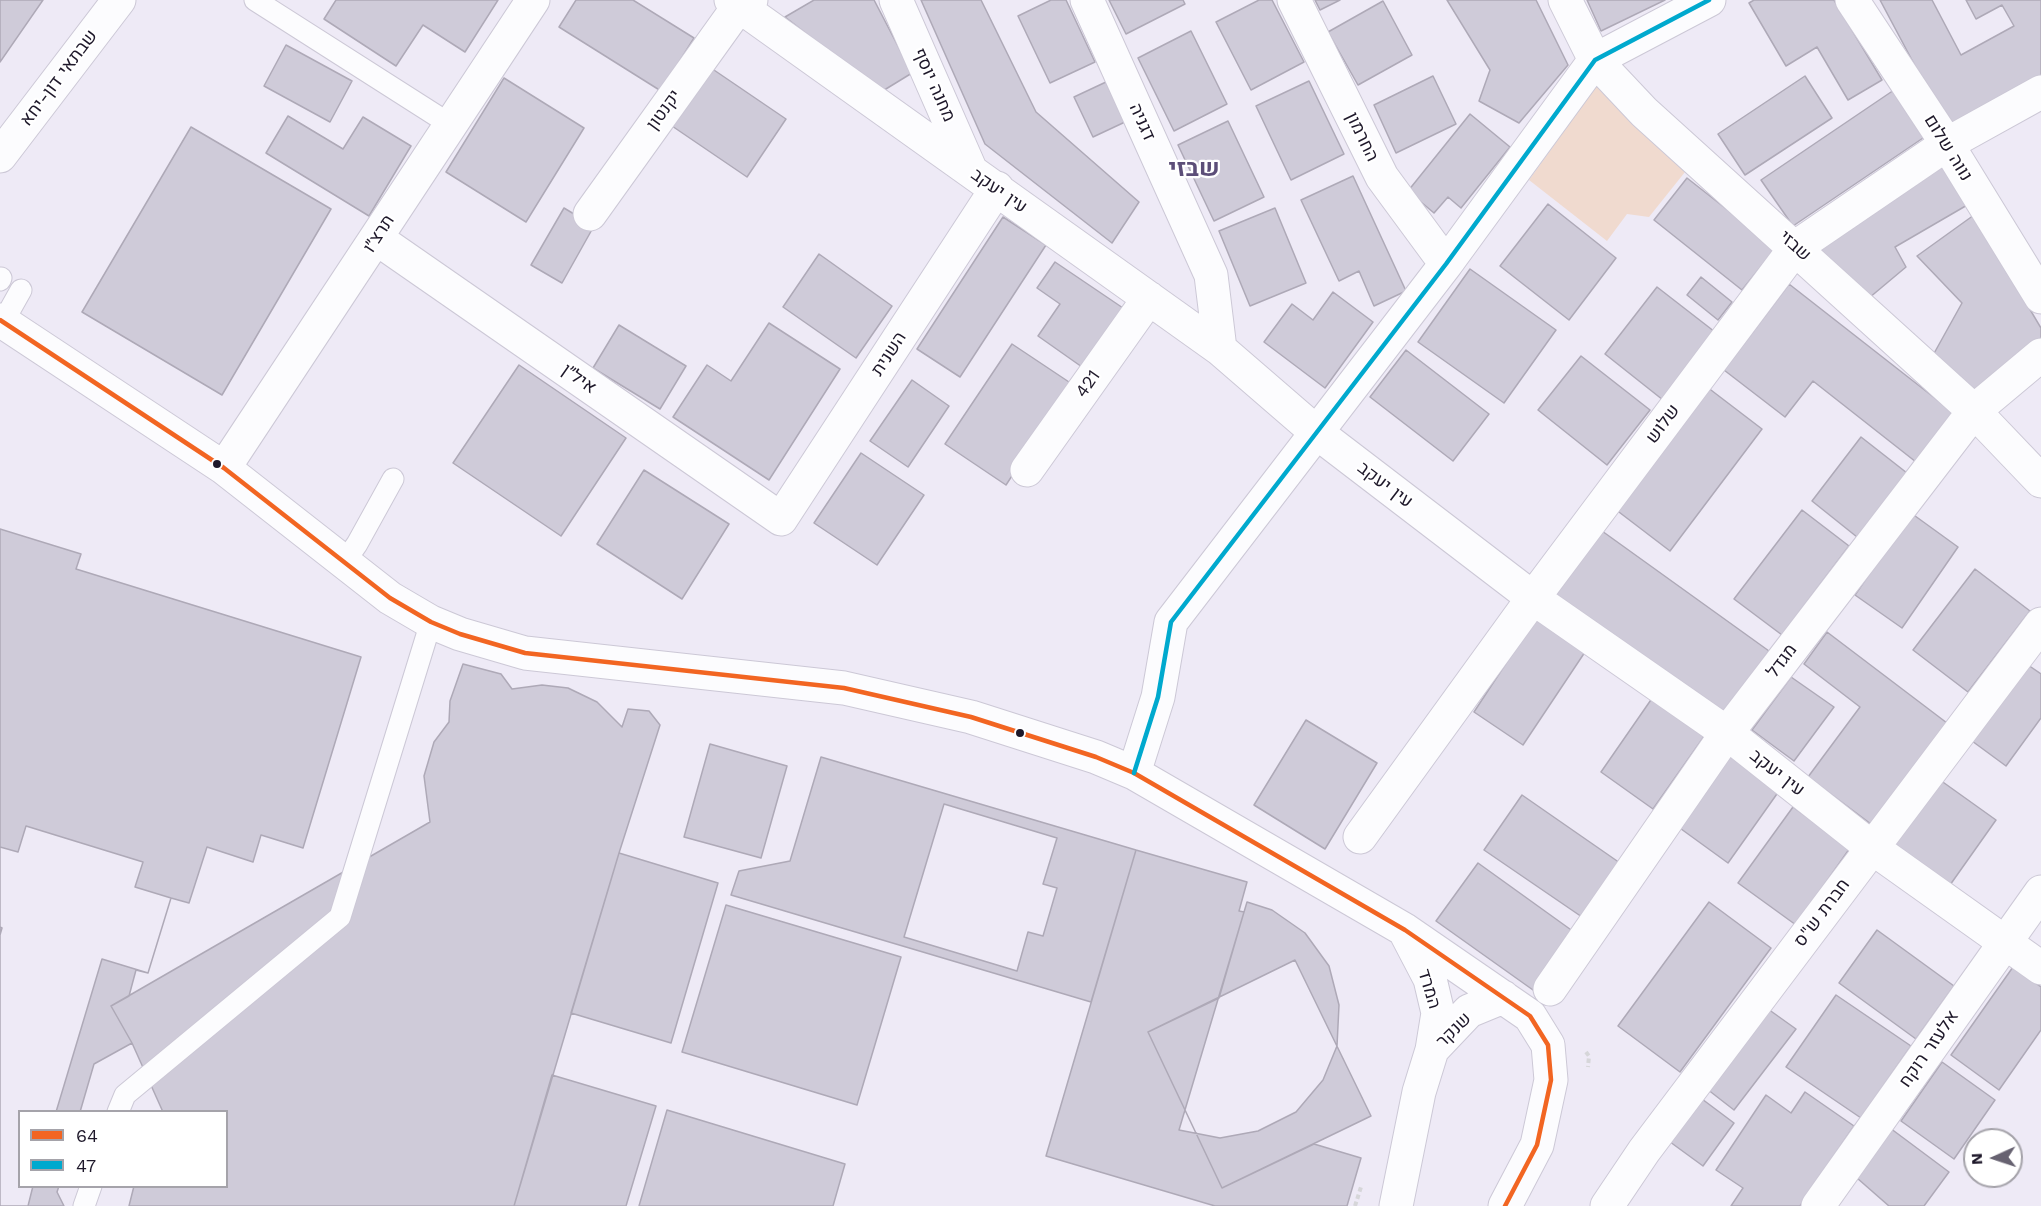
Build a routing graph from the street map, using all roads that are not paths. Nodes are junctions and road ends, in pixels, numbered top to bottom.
1 (119, 0) edge
2 (255, 0) edge
3 (533, 0) edge
4 (896, 0) edge
5 (1087, 0) edge
6 (1294, 0) edge
7 (1565, 0) edge
8 (1709, 0) edge
9 (1852, 0) edge
10 (740, 2) edge
11 (1595, 60) junction
12 (2041, 92) edge
13 (451, 125) junction
14 (1947, 144) junction
15 (0, 156) edge
16 (984, 179) junction
17 (590, 214) dead end
18 (376, 238) junction
19 (1797, 247) junction
20 (1446, 264) junction
21 (21, 290) dead end
22 (2041, 297) edge
23 (1149, 298) junction
24 (1, 321) edge
25 (1220, 349) junction
26 (2041, 355) edge
27 (1974, 411) junction
28 (1316, 432) junction
29 (224, 468) junction
30 (1028, 470) dead end
31 (393, 479) dead end
32 (2041, 481) edge
33 (781, 519) joint
34 (345, 561) junction
35 (1533, 598) junction
36 (431, 622) junction
37 (2041, 624) edge
38 (1727, 733) junction
39 (1134, 773) junction
40 (1360, 837) dead end
41 (1871, 847) junction
42 (2041, 892) edge
43 (1405, 930) junction
44 (2004, 942) junction
45 (2041, 968) edge
46 (1550, 988) dead end
47 (1503, 997) junction
48 (1432, 1050) junction
49 (119, 1110) edge
50 (90, 1188) edge
51 (1518, 1197) edge
52 (84, 1206) edge
53 (1396, 1206) edge
54 (1607, 1206) edge
55 (1818, 1206) edge

1 - 15 street, שבתאי דון-יחא
2 - 13 lane
3 - 13 street, תרצ״ו
4 - 16 street, מחנה יוסף
5 - 25 street, דגניה
6 - 20 street, החרמון
7 - 11 street, שבזי
8 - 11 street
9 - 14 street, נווה שלום
10 - 16 street, עין יעקב
10 - 17 street, יקנטון
11 - 19 street, שבזי
11 - 20 street
12 - 14 street, שלוש
13 - 18 street, תרצ״ו
14 - 19 street, שלוש
14 - 22 street, נווה שלום
16 - 23 street, עין יעקב
16 - 33 street, השנית
18 - 29 street, תרצ״ו
18 - 33 street, איל״ן
19 - 27 street, שבזי
19 - 35 street, שלוש
20 - 28 street
21 - 24 lane
23 - 25 street, עין יעקב
23 - 30 street, 421
24 - 29 street, המרד
25 - 28 street, עין יעקב
26 - 27 street, מגדל
27 - 32 street, שבזי
27 - 38 street, מגדל
28 - 35 street, עין יעקב
28 - 39 street
29 - 34 street, המרד
31 - 34 lane
34 - 36 street, המרד
35 - 38 street, עין יעקב
35 - 40 street, שלוש
36 - 39 street, המרד
36 - 49 lane
37 - 41 street, חברת ש"ס
38 - 41 street, עין יעקב
38 - 46 street, מגדל
39 - 43 street, המרד
41 - 44 street, עין יעקב
41 - 54 street, חברת ש"ס
42 - 44 street, אלעזר רוקח
43 - 47 street, המרד
43 - 48 street, המרד
44 - 45 street, עין יעקב
44 - 55 street, אלעזר רוקח
47 - 48 street, שנקר
47 - 51 street
48 - 53 street, שנקר
50 - 52 lane

